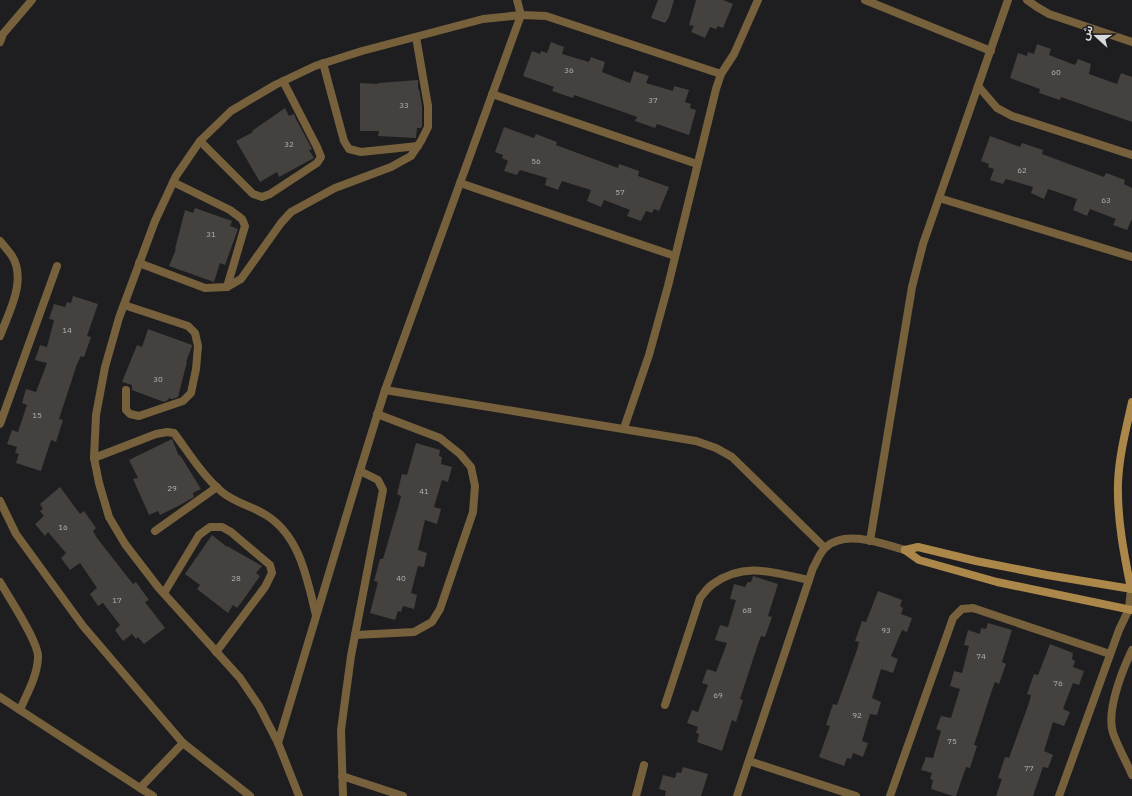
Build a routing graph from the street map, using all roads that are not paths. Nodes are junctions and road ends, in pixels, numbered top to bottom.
1 (32, 0) edge
2 (517, 0) edge
3 (758, 0) edge
4 (865, 0) edge
5 (1008, 0) edge
6 (1028, 0) edge
7 (521, 15) junction
8 (1, 35) edge
9 (416, 37) junction
10 (0, 42) edge
11 (1132, 42) edge
12 (991, 51) junction
13 (323, 63) junction
14 (721, 74) junction
15 (283, 81) junction
16 (978, 86) junction
17 (492, 94) junction
18 (200, 141) junction
19 (418, 146) junction
20 (1132, 155) edge
21 (697, 164) junction
22 (173, 182) junction
23 (460, 183) junction
24 (939, 198) junction
25 (0, 241) edge
26 (675, 256) junction
27 (1132, 257) edge
28 (139, 263) junction
29 (57, 266) dead end
30 (227, 287) junction
31 (124, 305) junction
32 (0, 336) edge
33 (126, 390) dead end
34 (385, 390) junction
35 (1132, 402) edge
36 (377, 414) junction
37 (0, 424) edge
38 (624, 428) junction
39 (94, 458) junction
40 (360, 471) junction
41 (217, 487) junction
42 (0, 501) edge
43 (155, 531) dead end
44 (870, 541) junction
45 (825, 548) junction
46 (905, 550) junction
47 (809, 580) junction
48 (0, 582) edge
49 (1132, 590) edge
50 (164, 593) junction
51 (1130, 609) edge
52 (316, 615) junction
53 (355, 635) junction
54 (1132, 650) edge
55 (216, 652) junction
56 (1110, 654) junction
57 (0, 698) edge
58 (665, 705) dead end
59 (20, 710) junction
60 (278, 743) junction
61 (183, 744) junction
62 (749, 761) junction
63 (644, 765) dead end
64 (1132, 775) edge
65 (342, 776) junction
66 (141, 792) edge
67 (153, 796) edge
68 (250, 796) edge
69 (299, 796) edge
70 (343, 796) edge
71 (403, 796) edge
72 (636, 796) edge
73 (737, 796) edge
74 (856, 796) edge
75 (890, 796) edge
76 (1059, 796) edge

1 - 8 street
2 - 7 street
3 - 14 street
4 - 12 street
5 - 12 street
6 - 11 street
7 - 9 street
7 - 14 street
7 - 17 street
8 - 10 street
9 - 13 street
9 - 19 street
12 - 16 street
13 - 15 street
13 - 19 street
14 - 21 street
15 - 18 street
15 - 18 street
16 - 20 street
16 - 24 street
17 - 21 street
17 - 23 street
18 - 22 street
19 - 30 street
21 - 26 street
22 - 28 street
22 - 30 street
23 - 26 street
23 - 34 street
24 - 27 street
24 - 44 street
25 - 32 street
26 - 38 street
28 - 30 street
28 - 31 street
29 - 37 street
31 - 33 street
31 - 39 street
34 - 36 street
34 - 38 street
35 - 49 street
36 - 40 street
36 - 53 street
38 - 45 street
39 - 41 street
39 - 50 street
40 - 52 street
40 - 53 street
41 - 43 street
41 - 52 street
42 - 61 street
44 - 45 street
44 - 46 street
45 - 47 street
46 - 49 street
46 - 51 street
47 - 58 street
47 - 62 street
48 - 59 street
49 - 51 street
50 - 55 street
50 - 55 street
51 - 56 street
52 - 60 street
53 - 65 street
54 - 64 street
55 - 60 street
56 - 75 street
56 - 76 street
57 - 59 street
59 - 66 street
60 - 69 street
61 - 66 street
61 - 68 street
62 - 73 street
62 - 74 street
63 - 72 street
65 - 70 street
65 - 71 street
66 - 67 street

